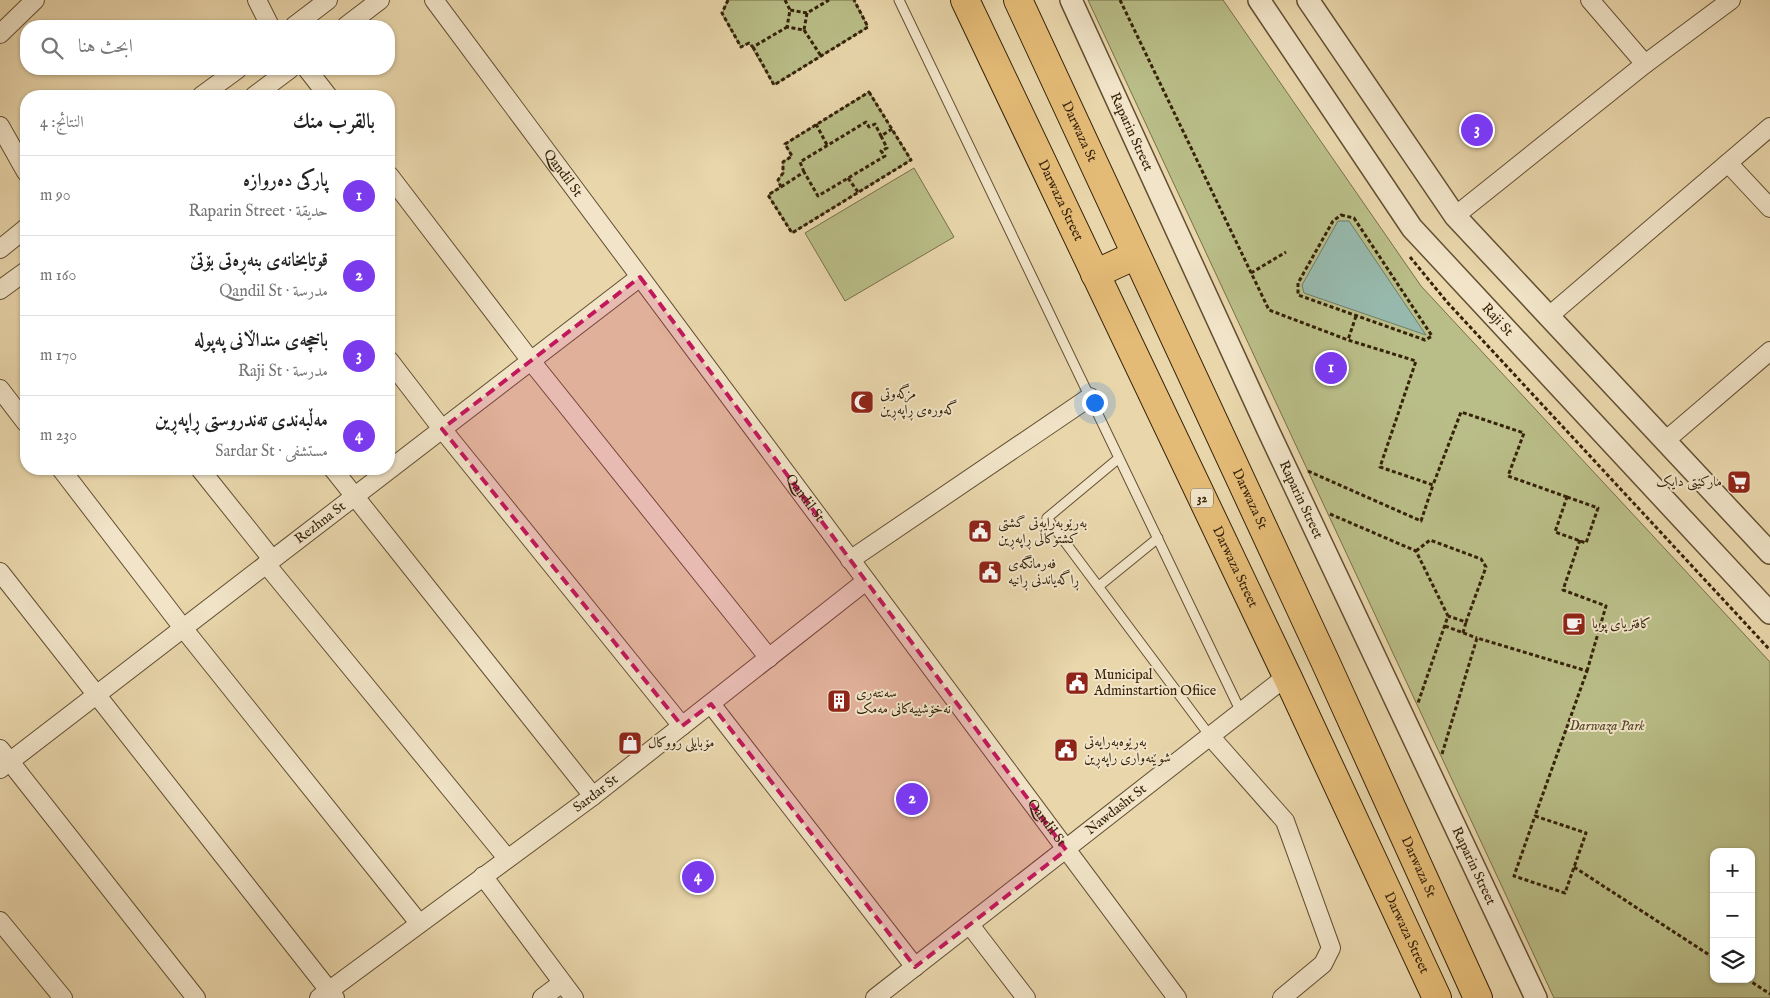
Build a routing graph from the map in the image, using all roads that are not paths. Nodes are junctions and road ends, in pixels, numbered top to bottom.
1 (36, 0) edge
2 (257, 0) edge
3 (328, 0) edge
4 (380, 0) edge
5 (434, 0) edge
6 (899, 0) edge
7 (965, 0) edge
8 (1018, 0) edge
9 (1071, 0) edge
10 (1259, 0) edge
11 (1308, 0) edge
12 (1590, 0) edge
13 (1731, 0) edge
14 (267, 20) edge
15 (302, 20) edge
16 (354, 20) edge
17 (0, 34) edge
18 (1644, 64) junction
19 (230, 75) edge
20 (282, 75) edge
21 (312, 75) edge
22 (209, 90) edge
23 (262, 90) edge
24 (323, 90) edge
25 (0, 126) edge
26 (1770, 127) edge
27 (20, 161) edge
28 (1728, 163) junction
29 (395, 183) edge
30 (1770, 208) edge
31 (1455, 216) junction
32 (20, 233) edge
33 (0, 249) edge
34 (1136, 255) junction
35 (1095, 274) junction
36 (20, 275) edge
37 (640, 277) junction
38 (0, 290) edge
39 (1548, 316) junction
40 (1770, 352) edge
41 (531, 361) junction
42 (395, 368) edge
43 (0, 389) edge
44 (1090, 397) junction
45 (20, 415) edge
46 (442, 429) junction
47 (1665, 440) junction
48 (1119, 458) junction
49 (395, 465) edge
50 (66, 475) edge
51 (204, 475) edge
52 (338, 475) edge
53 (382, 475) edge
54 (354, 497) junction
55 (1158, 538) junction
56 (1770, 553) edge
57 (850, 560) junction
58 (269, 562) junction
59 (0, 572) edge
60 (866, 581) junction
61 (1099, 586) junction
62 (1770, 613) edge
63 (183, 628) junction
64 (769, 658) junction
65 (1287, 676) junction
66 (95, 696) junction
67 (711, 704) junction
68 (1241, 712) junction
69 (682, 726) junction
70 (1210, 736) junction
71 (3, 760) edge
72 (593, 796) junction
73 (1066, 850) junction
74 (507, 858) junction
75 (482, 876) junction
76 (0, 921) edge
77 (419, 923) junction
78 (970, 925) junction
79 (915, 967) junction
80 (562, 983) junction
81 (328, 995) edge
82 (886, 995) edge
83 (63, 998) edge
84 (196, 998) edge
85 (542, 998) edge
86 (574, 998) edge
87 (1026, 998) edge
88 (1176, 998) edge
89 (1282, 998) edge
90 (1437, 998) edge
91 (1478, 998) edge
92 (1536, 998) edge

1 - 17 street
2 - 14 street
3 - 15 street
4 - 16 street
5 - 37 street, Qandil St
6 - 44 lane
7 - 35 highway, Darwaza Street / 32
8 - 34 highway, Darwaza St
9 - 92 street, Raparin Street
10 - 62 street, Raji St
11 - 31 street
12 - 18 street
13 - 18 street
18 - 31 street
19 - 22 street
20 - 23 street
21 - 24 street
25 - 27 street
26 - 28 street
28 - 30 street
28 - 39 street
29 - 41 street
31 - 39 street
32 - 33 street
34 - 35 highway
34 - 91 highway, Darwaza St
35 - 65 highway, Darwaza Street / 32
36 - 38 street
37 - 41 street, Rezhna St
37 - 57 street, Qandil St
39 - 47 street
40 - 47 street
41 - 46 street, Rezhna St
41 - 64 street
42 - 46 street
43 - 45 street
44 - 48 lane
44 - 57 street
46 - 49 street, Rezhna St
46 - 69 street
47 - 56 street
48 - 55 lane
48 - 61 lane
50 - 63 street
51 - 58 street
52 - 54 street
53 - 54 street, Rezhna St
54 - 58 street, Rezhna St
54 - 72 street
55 - 61 lane
55 - 68 lane
57 - 60 street, Qandil St
58 - 63 street, Rezhna St
58 - 74 street
59 - 66 street
60 - 64 street, Sardar St
60 - 73 street, Qandil St
61 - 70 lane
63 - 66 street, Rezhna St
63 - 77 street
64 - 67 street, Sardar St
65 - 68 street, Nawdasht St
65 - 90 highway, Darwaza Street / 32
66 - 71 street, Rezhna St
66 - 81 street
67 - 69 street, Sardar St
67 - 79 street
68 - 70 street, Nawdasht St
69 - 72 street, Sardar St
70 - 73 street, Nawdasht St
70 - 89 street
71 - 84 street
72 - 74 street, Sardar St
73 - 78 street, Nawdasht St
73 - 88 street, Qandil St
74 - 75 street, Sardar St
75 - 77 street, Sardar St
75 - 80 street
76 - 83 street
77 - 81 street, Sardar St
78 - 79 street, Nawdasht St
78 - 87 street
79 - 82 street, Nawdasht St
80 - 85 street
80 - 86 street

